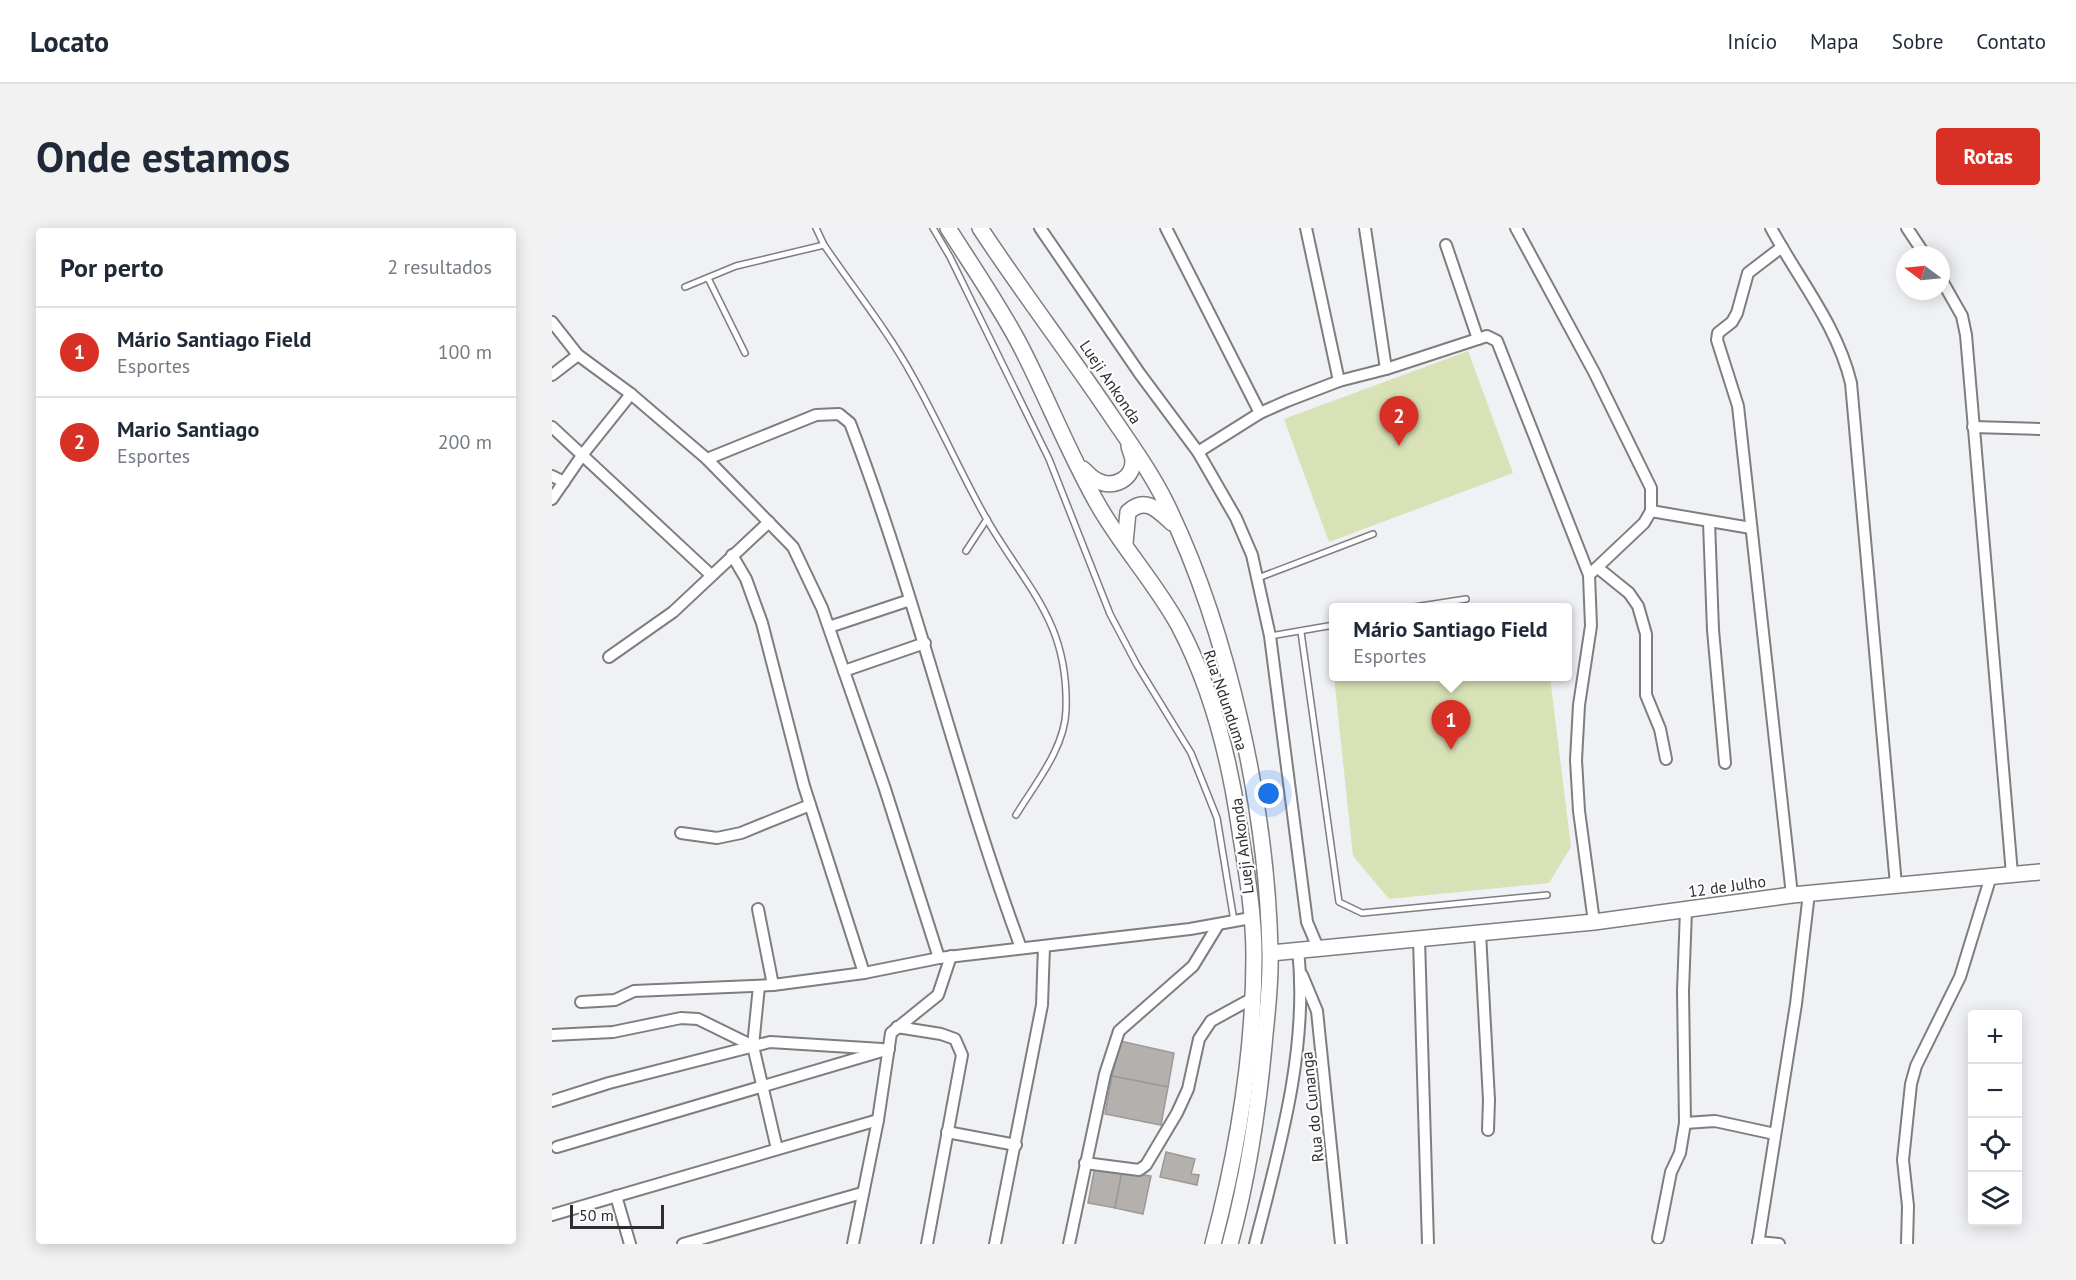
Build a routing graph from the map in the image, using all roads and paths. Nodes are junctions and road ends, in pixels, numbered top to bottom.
1 (816, 228) edge
2 (933, 228) edge
3 (948, 228) edge
4 (980, 228) edge
5 (1040, 228) edge
6 (1166, 228) edge
7 (1306, 228) edge
8 (1365, 228) edge
9 (1516, 228) edge
10 (1772, 228) edge
11 (1907, 228) edge
12 (825, 245) junction
13 (1446, 245) dead end
14 (1919, 246) edge
15 (1782, 247) junction
16 (708, 279) junction
17 (685, 288) dead end
18 (1950, 295) edge
19 (552, 322) edge
20 (1478, 339) junction
21 (745, 353) dead end
22 (578, 355) junction
23 (1386, 369) junction
24 (552, 375) edge
25 (1340, 381) junction
26 (631, 394) junction
27 (1260, 413) junction
28 (552, 427) edge
29 (1973, 427) junction
30 (2040, 429) edge
31 (1127, 439) junction
32 (1198, 452) junction
33 (583, 454) junction
34 (707, 459) junction
35 (1078, 465) junction
36 (552, 476) edge
37 (564, 482) junction
38 (552, 499) edge
39 (1651, 511) junction
40 (987, 519) junction
41 (769, 522) junction
42 (1709, 522) junction
43 (1751, 528) junction
44 (1178, 530) junction
45 (1373, 534) dead end
46 (1125, 543) junction
47 (966, 550) dead end
48 (732, 555) junction
49 (1598, 568) junction
50 (711, 575) junction
51 (1589, 575) junction
52 (1258, 578) junction
53 (1466, 599) dead end
54 (910, 600) junction
55 (1440, 603) edge
56 (1329, 626) edge
57 (829, 627) junction
58 (1301, 632) junction
59 (1270, 636) junction
60 (925, 643) junction
61 (609, 657) dead end
62 (844, 671) junction
63 (1666, 759) dead end
64 (1725, 763) dead end
65 (810, 805) junction
66 (1016, 815) dead end
67 (681, 833) dead end
68 (2040, 872) edge
69 (2012, 874) junction
70 (1991, 876) junction
71 (1896, 885) junction
72 (1809, 893) junction
73 (1547, 895) dead end
74 (1792, 895) junction
75 (758, 909) dead end
76 (1686, 910) junction
77 (1251, 918) junction
78 (1234, 921) junction
79 (1594, 922) junction
80 (1218, 925) junction
81 (1480, 933) junction
82 (1419, 939) junction
83 (1044, 946) junction
84 (1021, 948) junction
85 (1318, 948) junction
86 (1298, 949) junction
87 (1270, 953) junction
88 (951, 956) junction
89 (939, 958) junction
90 (1300, 971) junction
91 (864, 973) junction
92 (773, 985) junction
93 (759, 986) junction
94 (1253, 998) junction
95 (581, 1002) dead end
96 (897, 1027) junction
97 (552, 1035) edge
98 (753, 1046) junction
99 (889, 1050) junction
100 (762, 1088) junction
101 (552, 1101) edge
102 (878, 1120) junction
103 (1685, 1123) junction
104 (1488, 1130) dead end
105 (947, 1132) junction
106 (1774, 1134) junction
107 (1016, 1145) junction
108 (557, 1147) dead end
109 (777, 1149) junction
110 (1085, 1162) junction
111 (862, 1193) junction
112 (616, 1196) junction
113 (552, 1215) edge
114 (1658, 1238) dead end
115 (1758, 1243) edge
116 (630, 1244) edge
117 (683, 1244) edge
118 (853, 1244) edge
119 (927, 1244) edge
120 (995, 1244) edge
121 (1069, 1244) edge
122 (1213, 1244) edge
123 (1230, 1244) edge
124 (1255, 1244) edge
125 (1341, 1244) edge
126 (1428, 1244) edge
127 (1779, 1244) edge
128 (1907, 1244) edge

1 - 12 lane
2 - 78 lane
3 - 35 main road, Rua Ndunduma
4 - 31 main road, Lueji Ankonda
5 - 32 street, Lueji Ankonda
6 - 27 street
7 - 25 street
8 - 23 street
9 - 39 street
10 - 15 street
11 - 14 street
12 - 16 lane
12 - 40 lane
13 - 20 street
15 - 43 street
15 - 71 street
16 - 17 lane
16 - 21 lane
18 - 29 street
19 - 22 street
20 - 23 street
20 - 51 street
22 - 24 street
22 - 26 street
23 - 25 street
25 - 27 street
26 - 33 street
26 - 34 street
27 - 32 street
28 - 33 street
29 - 30 street
29 - 69 street
31 - 35 main road
31 - 44 main road, Lueji Ankonda
32 - 52 street, Lueji Ankonda
33 - 37 street
33 - 50 street
34 - 41 street
34 - 54 street
35 - 46 main road, Rua Ndunduma
36 - 37 street
37 - 38 street
39 - 42 street
39 - 49 street
40 - 47 lane
40 - 66 lane
41 - 48 street
41 - 57 street
42 - 43 street
42 - 64 street
43 - 74 street
44 - 46 main road
44 - 87 main road, Lueji Ankonda
45 - 52 lane
46 - 77 main road, Rua Ndunduma
48 - 50 street
48 - 65 street
49 - 51 street
49 - 63 street
50 - 61 street
51 - 79 street
52 - 59 street, Lueji Ankonda
53 - 55 lane
54 - 57 street
54 - 60 street
56 - 58 lane
57 - 62 street
58 - 59 lane
58 - 73 lane
59 - 85 street, Lueji Ankonda
60 - 62 street
60 - 84 street
62 - 89 street
65 - 67 street
65 - 91 street
68 - 69 main road, 12 de Julho
69 - 70 main road, 12 de Julho
70 - 71 main road, 12 de Julho
70 - 128 street
71 - 72 main road, 12 de Julho
72 - 74 main road, 12 de Julho
72 - 106 street
74 - 76 main road, 12 de Julho
75 - 92 street
76 - 79 main road, 12 de Julho
76 - 103 street
77 - 78 street
77 - 94 main road, Rua Ndunduma
78 - 80 street
79 - 81 main road, 12 de Julho
80 - 83 street
80 - 110 street
81 - 82 main road, 12 de Julho
81 - 104 street
82 - 85 main road, 12 de Julho
82 - 126 street
83 - 84 street
83 - 107 street
84 - 88 street
85 - 86 main road, 12 de Julho
86 - 87 main road, 12 de Julho
86 - 90 street
87 - 123 main road, Lueji Ankonda
88 - 89 street
88 - 96 street
89 - 91 street
90 - 124 street
90 - 125 street, Rua do Cunanga
91 - 92 street
92 - 93 street
93 - 95 street
93 - 98 street
94 - 110 street
94 - 122 main road, Rua Ndunduma
96 - 99 street
96 - 105 street
97 - 98 street
98 - 99 street
98 - 100 street
98 - 101 street
99 - 100 street
99 - 102 street
100 - 108 street
100 - 109 street
102 - 109 street
102 - 111 street
103 - 106 street
103 - 114 street
105 - 107 street
105 - 119 street
106 - 115 street
107 - 120 street
109 - 112 street
110 - 121 street
111 - 117 street
111 - 118 street
112 - 113 street
112 - 116 street
115 - 127 street

